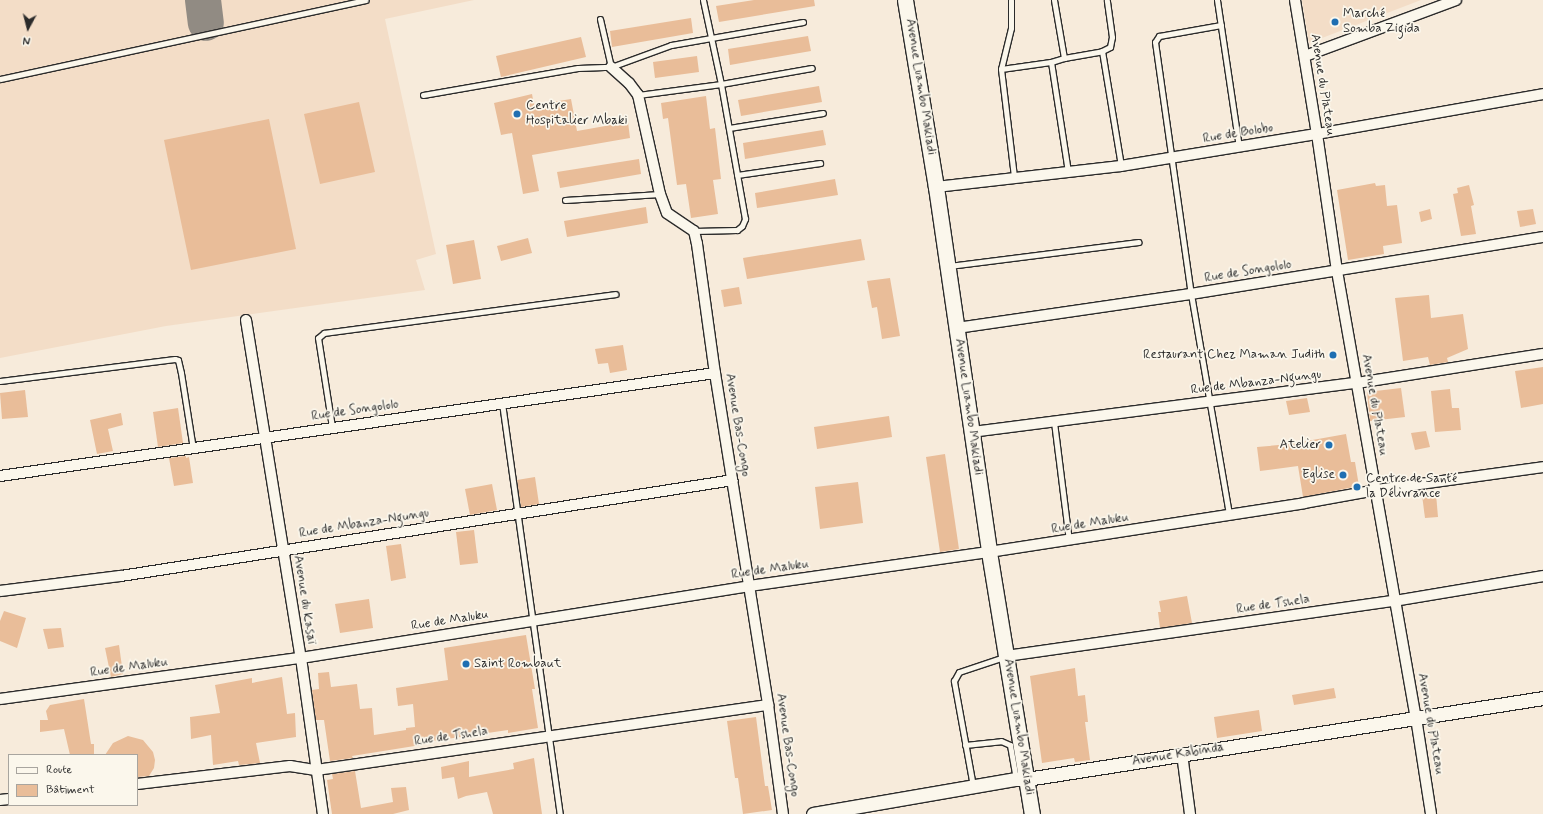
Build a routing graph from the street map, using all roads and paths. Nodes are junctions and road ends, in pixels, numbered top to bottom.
1 (366, 0) edge
2 (703, 0) edge
3 (905, 0) edge
4 (1011, 0) edge
5 (1054, 0) edge
6 (1107, 0) edge
7 (1217, 0) edge
8 (1295, 0) edge
9 (1456, 0) edge
10 (600, 19) dead end
11 (803, 22) dead end
12 (1221, 25) junction
13 (711, 40) junction
14 (1102, 51) junction
15 (1305, 56) junction
16 (1064, 58) junction
17 (1051, 62) junction
18 (611, 67) junction
19 (812, 68) dead end
20 (1001, 69) junction
21 (0, 78) edge
22 (721, 84) junction
23 (638, 94) junction
24 (1543, 94) edge
25 (423, 95) dead end
26 (823, 113) dead end
27 (729, 128) junction
28 (1317, 134) junction
29 (1239, 147) junction
30 (1171, 158) junction
31 (820, 163) dead end
32 (1121, 166) junction
33 (1068, 172) junction
34 (737, 175) junction
35 (1014, 177) junction
36 (936, 187) junction
37 (660, 194) junction
38 (565, 200) dead end
39 (694, 230) junction
40 (1543, 237) edge
41 (1138, 242) dead end
42 (948, 266) junction
43 (1337, 272) junction
44 (615, 294) dead end
45 (1191, 294) junction
46 (246, 320) dead end
47 (957, 328) junction
48 (1543, 354) edge
49 (715, 373) junction
50 (0, 381) edge
51 (1357, 383) junction
52 (502, 403) junction
53 (1208, 403) junction
54 (1054, 422) junction
55 (332, 427) junction
56 (972, 432) junction
57 (266, 437) junction
58 (193, 449) junction
59 (1543, 467) edge
60 (0, 476) edge
61 (732, 480) junction
62 (1376, 490) junction
63 (516, 513) junction
64 (1229, 514) junction
65 (1069, 540) junction
66 (283, 549) junction
67 (989, 552) junction
68 (1543, 576) edge
69 (749, 586) junction
70 (0, 591) edge
71 (1394, 601) junction
72 (533, 621) junction
73 (1006, 656) junction
74 (301, 658) junction
75 (1543, 698) edge
76 (0, 699) edge
77 (768, 705) junction
78 (1416, 718) junction
79 (549, 736) junction
80 (965, 745) junction
81 (1182, 754) junction
82 (316, 770) junction
83 (1022, 779) junction
84 (138, 784) edge
85 (973, 786) junction
86 (323, 814) edge
87 (560, 814) edge
88 (784, 814) edge
89 (813, 814) edge
90 (1032, 814) edge
91 (1190, 814) edge
92 (1431, 814) edge

1 - 21 lane
2 - 13 lane
3 - 36 main road, Avenue Luambo Makiadi
4 - 20 lane
5 - 16 lane
6 - 14 lane
7 - 12 lane
8 - 15 street, Avenue du Plateau
9 - 15 street
10 - 18 lane
11 - 13 lane
12 - 29 lane
12 - 30 lane
13 - 18 lane
13 - 22 lane
14 - 16 lane
14 - 32 lane
15 - 28 street, Avenue du Plateau
16 - 17 lane
17 - 20 lane
17 - 33 lane
18 - 23 street
18 - 25 lane
19 - 22 lane
20 - 35 lane
22 - 23 lane
22 - 27 lane
23 - 37 street
24 - 28 street, Rue de Bolobo
26 - 27 lane
27 - 34 lane
28 - 29 street, Rue de Bolobo
28 - 43 street, Avenue du Plateau
29 - 30 street, Rue de Bolobo
30 - 32 street, Rue de Bolobo
30 - 45 lane
31 - 34 lane
32 - 33 street, Rue de Bolobo
33 - 35 street, Rue de Bolobo
34 - 39 lane
35 - 36 street, Rue de Bolobo
36 - 42 main road, Avenue Luambo Makiadi
37 - 38 lane
37 - 39 street
39 - 49 street, Avenue Bas-Congo
40 - 43 street, Rue de Songololo
41 - 42 lane
42 - 47 main road, Avenue Luambo Makiadi
43 - 45 street, Rue de Songololo
43 - 51 street, Avenue du Plateau
44 - 55 lane
45 - 47 street, Rue de Songololo
45 - 53 lane
46 - 57 street, Avenue du Kasaï
47 - 56 main road, Avenue Luambo Makiadi
48 - 51 street, Rue de Mbanza-Ngungu
49 - 52 street, Rue de Songololo
49 - 61 street, Avenue Bas-Congo
50 - 58 lane
51 - 53 street, Rue de Mbanza-Ngungu
51 - 62 street, Avenue du Plateau
52 - 55 street, Rue de Songololo
52 - 63 lane
53 - 54 street, Rue de Mbanza-Ngungu
53 - 64 lane
54 - 56 street, Rue de Mbanza-Ngungu
54 - 65 lane
55 - 57 street, Rue de Songololo
56 - 67 main road, Avenue Luambo Makiadi
57 - 58 street, Rue de Songololo
57 - 66 street, Avenue du Kasaï
58 - 60 street, Rue de Songololo
59 - 62 street, Rue de Maluku
61 - 63 street, Rue de Mbanza-Ngungu
61 - 69 street, Avenue Bas-Congo
62 - 64 street, Rue de Maluku
62 - 71 street, Avenue du Plateau
63 - 66 street, Rue de Mbanza-Ngungu
63 - 72 lane
64 - 65 street, Rue de Maluku
65 - 67 street, Rue de Maluku
66 - 70 street, Rue de Mbanza-Ngungu
66 - 74 street, Avenue du Kasaï
67 - 69 street, Rue de Maluku
67 - 73 main road, Avenue Luambo Makiadi
68 - 71 street, Rue de Tshela
69 - 72 street, Rue de Maluku
69 - 77 street, Avenue Bas-Congo
71 - 73 street, Rue de Tshela
71 - 78 street, Avenue du Plateau
72 - 74 street, Rue de Maluku
72 - 79 lane
73 - 80 lane
73 - 83 main road, Avenue Luambo Makiadi
74 - 76 street, Rue de Maluku
74 - 82 street, Avenue du Kasaï
75 - 78 street, Avenue Kabinda
77 - 79 street, Rue de Tshela
77 - 88 street, Avenue Bas-Congo
78 - 81 street, Avenue Kabinda
78 - 92 street, Avenue du Plateau
79 - 82 street, Rue de Tshela
79 - 87 lane
80 - 83 lane
80 - 85 lane
81 - 83 street, Avenue Kabinda
81 - 91 street
82 - 84 street, Rue de Tshela
82 - 86 street, Avenue du Kasaï
83 - 85 street, Avenue Kabinda
83 - 90 main road, Avenue Luambo Makiadi
85 - 89 street, Avenue Kabinda

